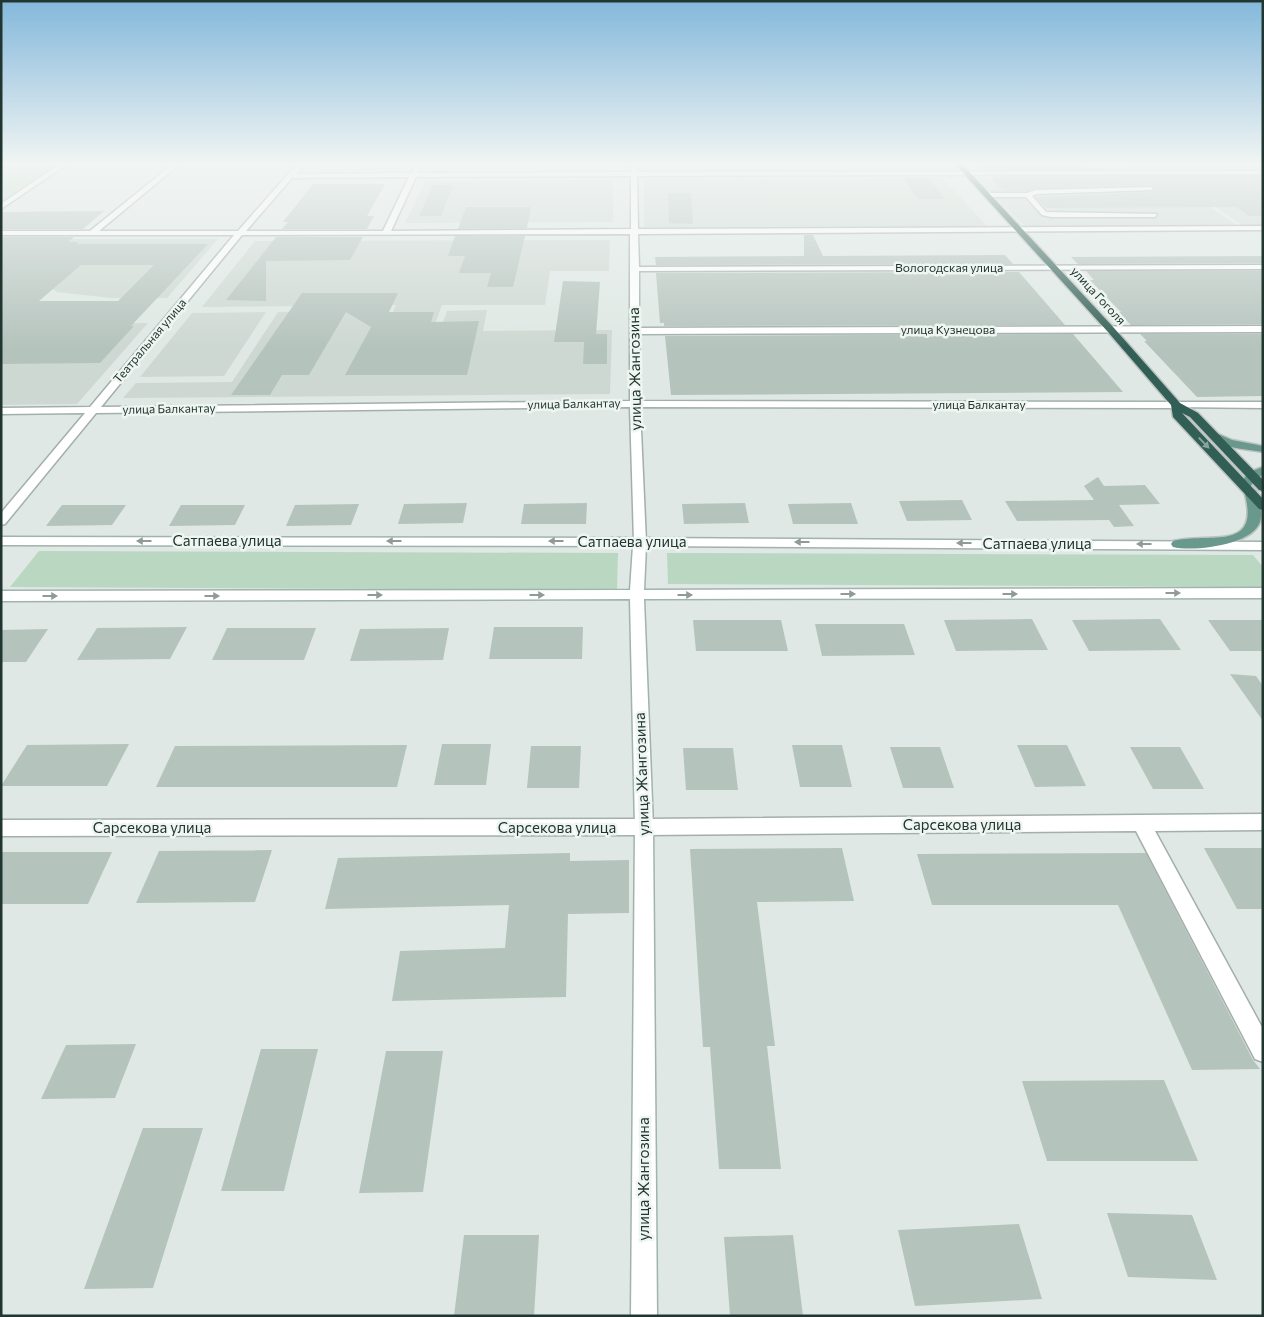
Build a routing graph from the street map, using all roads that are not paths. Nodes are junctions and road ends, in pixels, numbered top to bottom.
1 (102, 224) edge
2 (248, 224) edge
3 (390, 224) edge
4 (635, 224) edge
5 (1014, 224) edge
6 (1263, 228) edge
7 (1018, 229) junction
8 (635, 232) junction
9 (92, 233) junction
10 (240, 233) junction
11 (1, 234) edge
12 (386, 234) junction
13 (1052, 267) junction
14 (1263, 267) edge
15 (635, 269) junction
16 (1263, 329) edge
17 (1111, 330) junction
18 (634, 331) junction
19 (635, 404) junction
20 (1176, 405) junction
21 (1263, 405) edge
22 (93, 410) junction
23 (1, 411) edge
24 (1216, 436) junction
25 (1263, 449) edge
26 (1255, 482) edge
27 (1263, 506) edge
28 (1, 522) edge
29 (1, 541) edge
30 (640, 542) junction
31 (1178, 544) junction
32 (1263, 546) edge
33 (1263, 592) edge
34 (636, 595) junction
35 (1, 596) edge
36 (1263, 822) edge
37 (1141, 823) junction
38 (1, 828) edge
39 (644, 828) junction
40 (1263, 1050) edge
41 (644, 1316) edge

1 - 9 street
2 - 10 street, Театральная улица
3 - 12 street
4 - 8 street, улица Жангозина
5 - 7 highway, улица Гоголя
6 - 7 street
7 - 8 street
7 - 13 highway, улица Гоголя
8 - 12 street
8 - 15 street, улица Жангозина
9 - 10 street
9 - 11 street
10 - 12 street
10 - 22 street, Театральная улица
13 - 14 street, Вологодская улица
13 - 15 street, Вологодская улица
13 - 17 highway, улица Гоголя
15 - 18 street, улица Жангозина
16 - 17 street, улица Кузнецова
17 - 18 street, улица Кузнецова
17 - 20 highway, улица Гоголя
18 - 19 street, улица Жангозина
19 - 20 street, улица Балкантау
19 - 22 street, улица Балкантау
19 - 30 street, улица Жангозина
20 - 21 lane
20 - 24 highway, улица Гоголя
20 -> 26 highway, улица Гоголя
22 - 23 street, улица Балкантау
22 - 28 street, Театральная улица
24 - 25 main road
24 - 26 highway, улица Гоголя
26 - 27 highway, улица Гоголя
26 - 31 main road
30 -> 29 street, Сатпаева улица
31 -> 30 street, Сатпаева улица
30 - 34 street, улица Жангозина
31 - 32 street, Сатпаева улица
34 -> 33 street
35 -> 34 street
34 - 39 street, улица Жангозина
36 - 37 street, Сарсекова улица
37 - 39 street, Сарсекова улица
37 - 40 street
38 - 39 street, Сарсекова улица
39 - 41 street, улица Жангозина

